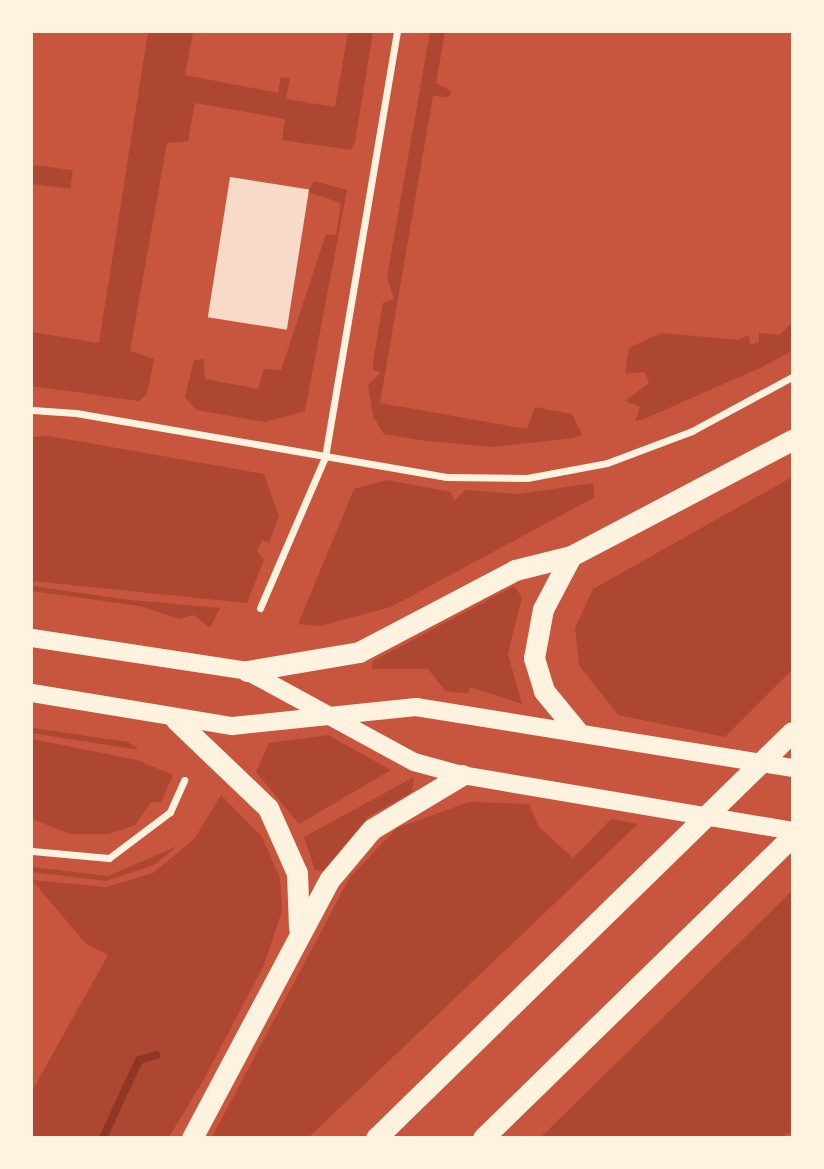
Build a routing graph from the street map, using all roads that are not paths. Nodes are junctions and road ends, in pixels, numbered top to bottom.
1 (397, 32) edge
2 (793, 377) edge
3 (32, 410) edge
4 (793, 440) edge
5 (325, 457) junction
6 (571, 556) junction
7 (260, 608) dead end
8 (32, 638) edge
9 (247, 671) junction
10 (32, 693) edge
11 (330, 716) junction
12 (176, 720) junction
13 (577, 731) junction
14 (793, 732) edge
15 (793, 768) edge
16 (462, 775) junction
17 (184, 780) dead end
18 (793, 834) edge
19 (32, 851) edge
20 (299, 937) junction
21 (192, 1138) edge
22 (376, 1138) edge
23 (483, 1138) edge

1 - 5 street
2 - 5 street
3 - 5 street
4 - 6 highway
5 - 7 street
6 - 9 highway
6 - 13 highway
8 - 9 main road
9 - 11 main road
10 - 12 main road
11 - 12 main road
11 - 13 main road
11 - 16 main road
12 - 20 highway
13 - 15 main road
14 - 22 highway
16 - 18 main road
16 - 20 highway
17 - 19 street
18 - 23 highway
20 - 21 highway

